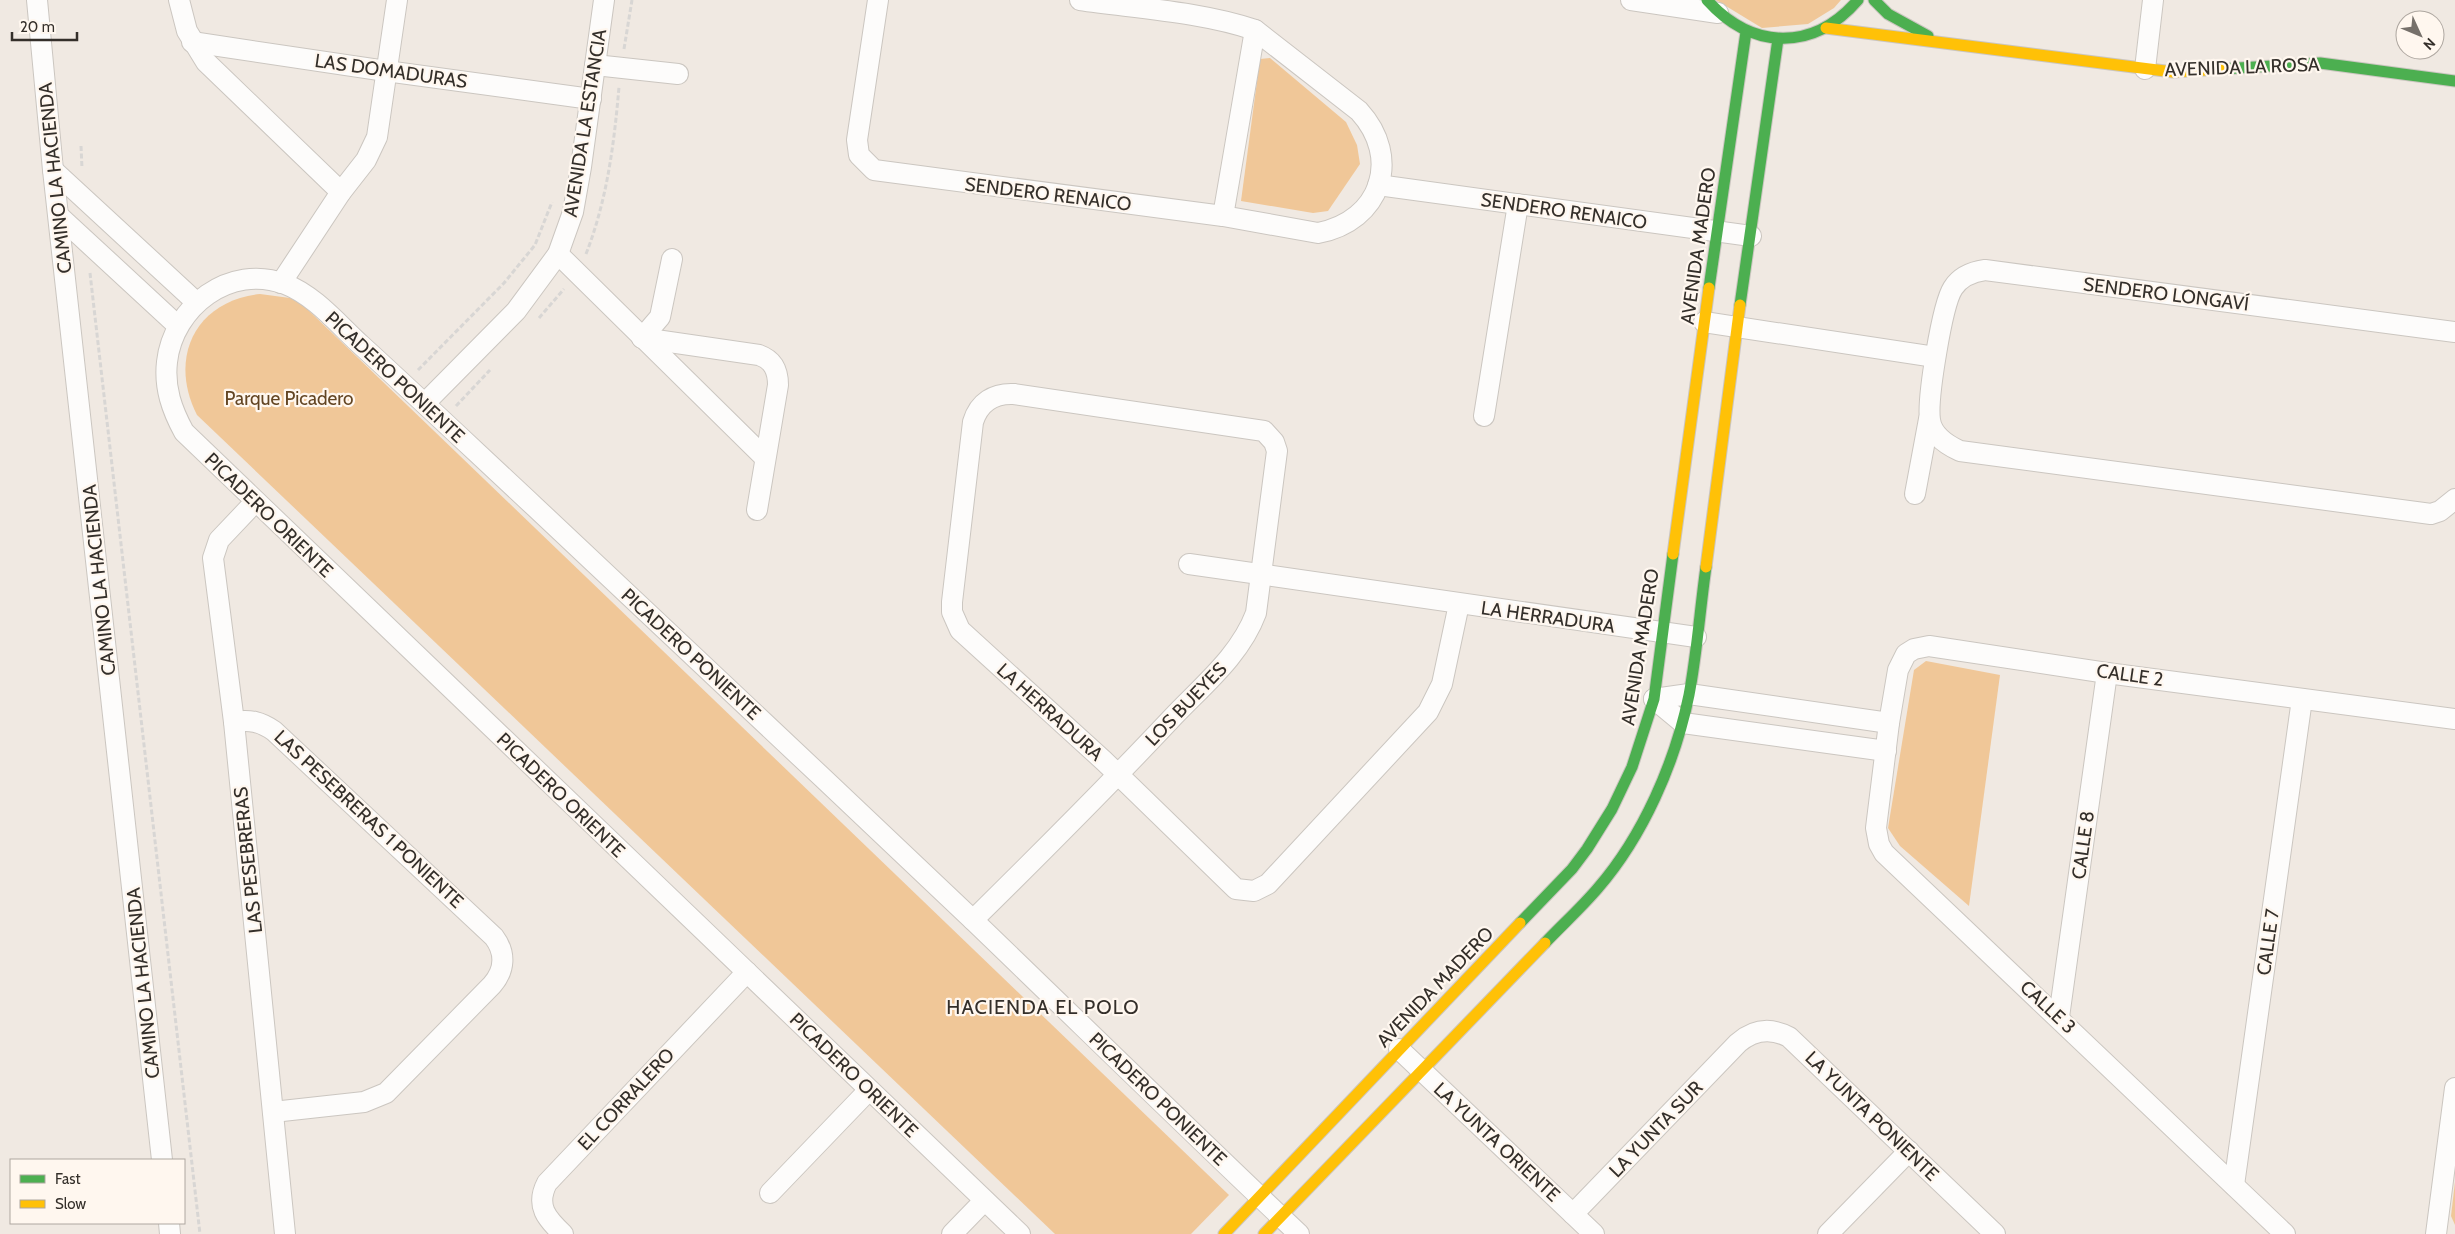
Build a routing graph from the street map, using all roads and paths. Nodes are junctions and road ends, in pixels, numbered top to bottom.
1 (37, 0) edge
2 (179, 0) edge
3 (396, 0) edge
4 (604, 0) edge
5 (878, 0) edge
6 (1080, 0) edge
7 (1630, 0) edge
8 (1858, 0) edge
9 (1874, 0) edge
10 (2153, 0) edge
11 (1713, 6) edge
12 (1826, 28) junction
13 (1255, 30) junction
14 (1746, 32) junction
15 (1778, 39) junction
16 (192, 42) junction
17 (1940, 42) junction
18 (595, 65) junction
19 (2145, 69) junction
20 (386, 72) junction
21 (678, 74) dead end
22 (2455, 81) edge
23 (591, 99) junction
24 (81, 146) dead end
25 (53, 170) junction
26 (1378, 185) junction
27 (341, 192) junction
28 (83, 200) junction
29 (1518, 204) junction
30 (60, 216) junction
31 (1223, 216) junction
32 (1718, 232) junction
33 (1751, 236) junction
34 (91, 245) junction
35 (558, 254) junction
36 (672, 259) dead end
37 (281, 283) junction
38 (196, 302) junction
39 (1704, 322) junction
40 (178, 326) junction
41 (1737, 327) junction
42 (2455, 332) edge
43 (642, 338) junction
44 (1935, 357) junction
45 (425, 403) junction
46 (1484, 416) dead end
47 (1929, 419) junction
48 (1264, 430) joint
49 (765, 458) junction
50 (1915, 494) dead end
51 (2455, 499) edge
52 (255, 502) junction
53 (757, 510) dead end
54 (2431, 514) junction
55 (2455, 519) edge
56 (1189, 564) dead end
57 (1262, 574) junction
58 (1459, 604) junction
59 (1661, 633) junction
60 (1696, 637) junction
61 (2107, 672) junction
62 (1689, 694) junction
63 (1654, 698) junction
64 (2302, 699) junction
65 (2455, 720) edge
66 (234, 722) junction
67 (1683, 723) junction
68 (1889, 723) junction
69 (1886, 751) junction
70 (1119, 775) junction
71 (973, 920) junction
72 (746, 972) junction
73 (2059, 1018) junction
74 (1738, 1043) joint
75 (1399, 1050) junction
76 (1421, 1071) junction
77 (2455, 1088) edge
78 (869, 1090) junction
79 (273, 1112) junction
80 (1909, 1151) junction
81 (162, 1159) edge
82 (2234, 1185) junction
83 (770, 1193) dead end
84 (1260, 1198) junction
85 (984, 1201) junction
86 (1573, 1214) junction
87 (1281, 1217) junction
88 (200, 1234) edge
89 (286, 1234) edge
90 (563, 1234) edge
91 (952, 1234) edge
92 (1020, 1234) edge
93 (1224, 1234) edge
94 (1264, 1234) edge
95 (1299, 1234) edge
96 (1594, 1234) edge
97 (1828, 1234) edge
98 (1995, 1234) edge
99 (2285, 1234) edge
100 (2436, 1234) edge

1 - 25 street, CAMINO LA HACIENDA
2 - 16 street
3 - 20 street
4 - 18 street, AVENIDA LA ESTANCIA
5 - 31 street, SENDERO RENAICO
6 - 13 street, SENDERO RENAICO
7 - 11 street
8 - 12 street
9 - 17 street, AVENIDA LA ROSA
10 - 19 street
11 - 14 street
12 - 15 street
12 - 17 street, AVENIDA LA ROSA
13 - 26 street, SENDERO RENAICO
13 - 31 street
14 - 15 street
14 - 32 street, AVENIDA MADERO
15 - 33 street
16 - 20 street, LAS DOMADURAS
16 - 27 street
17 - 19 street, AVENIDA LA ROSA
18 - 21 street
18 - 23 street, AVENIDA LA ESTANCIA
19 - 22 street, AVENIDA LA ROSA
20 - 23 street, LAS DOMADURAS
20 - 27 street
23 - 35 street, AVENIDA LA ESTANCIA
24 - 28 path
25 - 28 street
25 - 30 street, CAMINO LA HACIENDA
26 - 29 street, SENDERO RENAICO
26 - 31 street, SENDERO RENAICO
27 - 37 street
28 - 38 street
29 - 32 street, SENDERO RENAICO
29 - 46 street
30 - 34 street
30 - 81 street, CAMINO LA HACIENDA
32 - 33 street, SENDERO RENAICO
32 - 39 street, AVENIDA MADERO
33 - 41 street
34 - 40 street
34 - 88 path
35 - 43 street
35 - 45 street, AVENIDA LA ESTANCIA
36 - 43 street
37 - 38 street, PICADERO PONIENTE
37 - 45 street, PICADERO PONIENTE
38 - 40 street, PICADERO ORIENTE
39 - 41 street
39 - 59 street, AVENIDA MADERO
40 - 52 street, PICADERO ORIENTE
41 - 44 street
41 - 60 street
42 - 44 street, SENDERO LONGAVÍ
43 - 49 street
43 - 49 street
44 - 47 street, SENDERO LONGAVÍ
45 - 71 street, PICADERO PONIENTE
47 - 50 street, SENDERO LONGAVÍ
47 - 54 street
48 - 57 street, LOS BUEYES
48 - 70 street, LA HERRADURA
49 - 53 street
51 - 54 street
52 - 66 street, LAS PESEBRERAS
52 - 72 street, PICADERO ORIENTE
54 - 55 street
56 - 57 street, LA HERRADURA
57 - 58 street, LA HERRADURA
57 - 70 street, LOS BUEYES
58 - 59 street, LA HERRADURA
58 - 70 street, LA HERRADURA
59 - 60 street, LA HERRADURA
59 - 63 street, AVENIDA MADERO
60 - 62 street
61 - 64 street, CALLE 2
61 - 68 street, CALLE 2
61 - 73 street, CALLE 8
62 - 63 street
62 - 67 street
62 - 68 street
63 - 67 street
63 - 75 street, AVENIDA MADERO
64 - 65 street, CALLE 2
64 - 82 street, CALLE 7
66 - 79 street, LAS PESEBRERAS
66 - 79 street, LAS PESEBRERAS 1 PONIENTE
67 - 69 street
67 - 76 street
68 - 69 street, CALLE 2
69 - 73 street, CALLE 3
70 - 71 street, LOS BUEYES
71 - 84 street, PICADERO PONIENTE
72 - 78 street, PICADERO ORIENTE
72 - 90 street, EL CORRALERO
73 - 82 street, CALLE 3
74 - 80 street, LA YUNTA PONIENTE
74 - 86 street, LA YUNTA SUR
75 - 76 street, LA YUNTA ORIENTE
75 - 84 street, AVENIDA MADERO
76 - 86 street, LA YUNTA ORIENTE
76 - 87 street
77 - 100 street
78 - 83 street
78 - 85 street, PICADERO ORIENTE
79 - 89 street, LAS PESEBRERAS
80 - 97 street
80 - 98 street, LA YUNTA PONIENTE
82 - 99 street, CALLE 3
84 - 87 street, PICADERO PONIENTE
84 - 93 street, AVENIDA MADERO
85 - 91 street
85 - 92 street, PICADERO ORIENTE
86 - 96 street, LA YUNTA ORIENTE
87 - 94 street
87 - 95 street, PICADERO PONIENTE

